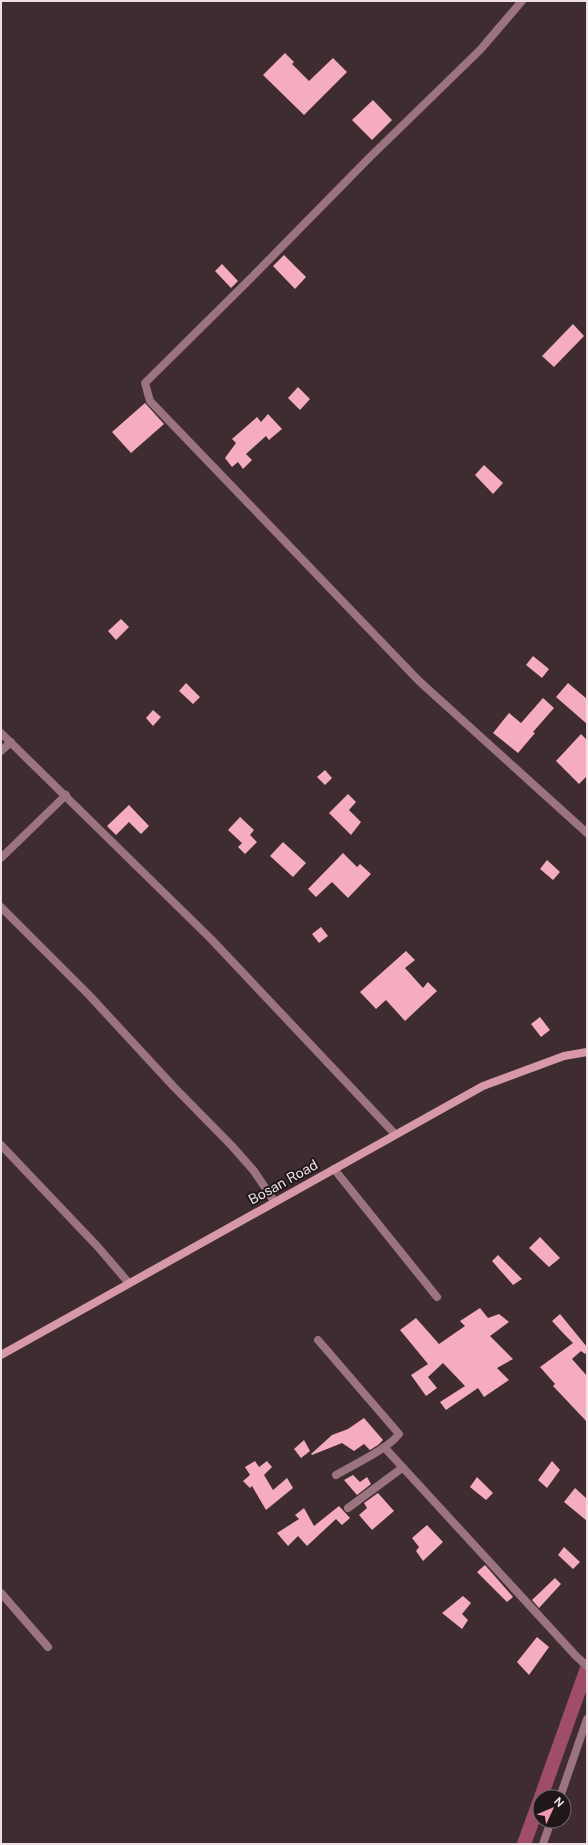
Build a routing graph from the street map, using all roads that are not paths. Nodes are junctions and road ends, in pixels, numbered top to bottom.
1 (522, 1) edge
2 (1, 733) edge
3 (10, 742) junction
4 (1, 752) edge
5 (66, 795) junction
6 (587, 833) edge
7 (1, 858) edge
8 (1, 907) edge
9 (587, 1052) edge
10 (395, 1134) junction
11 (1, 1144) edge
12 (334, 1169) junction
13 (274, 1201) junction
14 (128, 1282) junction
15 (436, 1297) dead end
16 (318, 1340) dead end
17 (1, 1355) edge
18 (384, 1447) junction
19 (402, 1468) junction
20 (336, 1475) dead end
21 (348, 1508) dead end
22 (1, 1593) edge
23 (48, 1647) dead end
24 (587, 1666) edge
25 (587, 1719) edge
26 (563, 1789) edge
27 (548, 1829) edge
28 (543, 1844) edge

1 - 6 street
2 - 3 street
3 - 4 street
3 - 5 street
5 - 7 street
5 - 10 street
8 - 13 street
9 - 10 main road, Bosan Road
10 - 12 main road, Bosan Road
11 - 14 street
12 - 13 main road, Bosan Road
12 - 15 street
13 - 14 main road, Bosan Road
14 - 17 main road, Bosan Road
16 - 18 street
18 - 19 street
18 - 20 street
19 - 21 street
19 - 24 street
22 - 23 street
25 - 26 street
27 - 28 street

